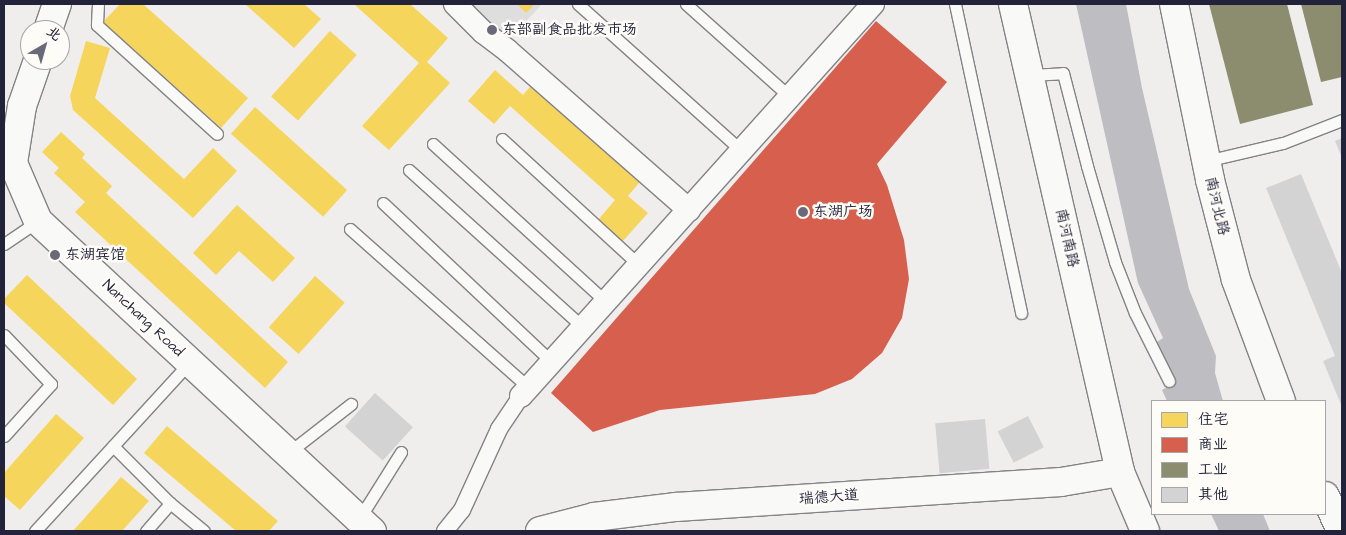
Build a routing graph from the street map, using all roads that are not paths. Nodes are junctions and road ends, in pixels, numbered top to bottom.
1 (57, 4) edge
2 (98, 4) edge
3 (455, 4) edge
4 (578, 4) edge
5 (686, 4) edge
6 (873, 4) edge
7 (955, 4) edge
8 (1013, 4) edge
9 (1174, 4) edge
10 (51, 20) edge
11 (35, 70) edge
12 (1030, 75) junction
13 (790, 97) junction
14 (1342, 120) edge
15 (217, 134) dead end
16 (502, 138) dead end
17 (433, 144) dead end
18 (741, 150) junction
19 (1206, 161) junction
20 (409, 170) dead end
21 (383, 203) dead end
22 (689, 210) junction
23 (38, 221) junction
24 (350, 229) dead end
25 (4, 244) edge
26 (639, 265) junction
27 (606, 302) junction
28 (1021, 313) dead end
29 (583, 327) junction
30 (5, 339) edge
31 (190, 362) junction
32 (552, 362) junction
33 (1170, 381) dead end
34 (525, 392) junction
35 (1281, 400) edge
36 (351, 404) dead end
37 (4, 436) edge
38 (113, 446) junction
39 (401, 452) dead end
40 (288, 453) junction
41 (1120, 472) junction
42 (1326, 498) edge
43 (170, 503) junction
44 (365, 525) edge
45 (35, 531) edge
46 (146, 531) edge
47 (204, 531) edge
48 (445, 531) edge
49 (540, 531) edge
50 (1145, 531) edge
51 (1341, 531) edge

1 - 10 street
2 - 15 lane
3 - 22 street
4 - 18 lane
5 - 13 lane
6 - 13 street
7 - 28 lane
8 - 12 street, 南河南路
9 - 19 street, 南河北路
11 - 23 street, Nanchang Road
12 - 33 lane
12 - 41 street, 南河南路
13 - 18 street
14 - 19 lane
16 - 26 lane
17 - 27 lane
18 - 22 street
19 - 35 street, 南河北路
20 - 29 lane
21 - 32 lane
22 - 26 street
23 - 25 lane
23 - 31 street, Nanchang Road
24 - 34 lane
26 - 27 street
27 - 29 street
29 - 32 street
30 - 37 lane
31 - 38 lane
31 - 40 street, Nanchang Road
32 - 34 street
34 - 48 street
36 - 40 lane
38 - 43 lane
38 - 45 lane
39 - 44 lane
40 - 44 street, Nanchang Road
41 - 49 street, 瑞德大道
41 - 50 street, 南河南路
42 - 51 street
43 - 46 lane
43 - 47 lane

